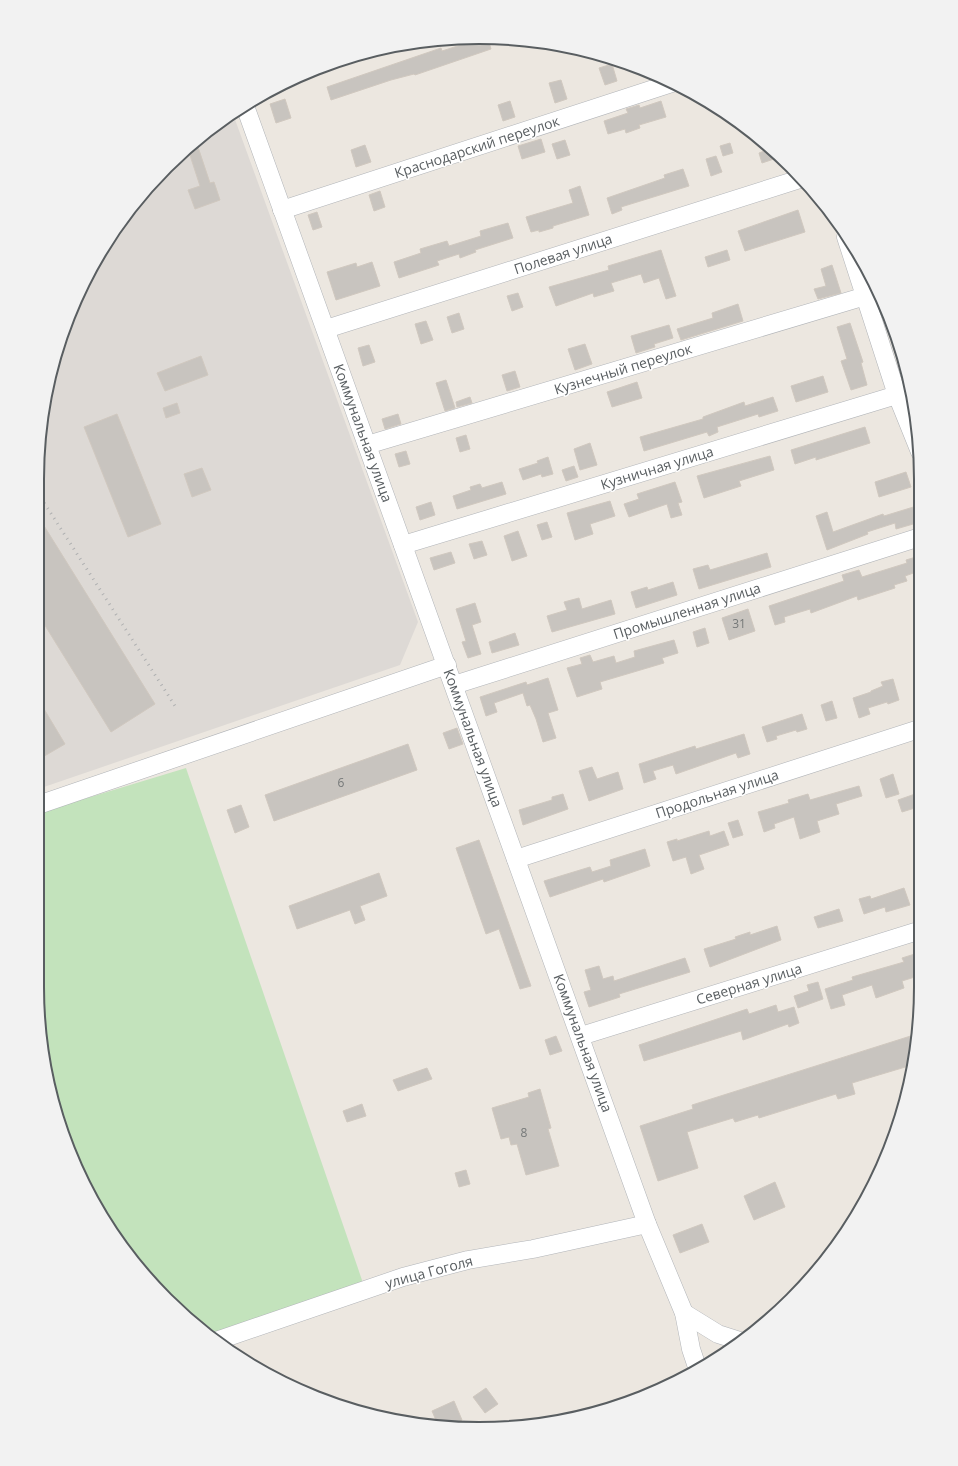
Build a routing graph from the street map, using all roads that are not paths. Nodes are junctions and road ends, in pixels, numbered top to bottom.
1 (664, 86) edge
2 (247, 111) edge
3 (796, 180) edge
4 (282, 210) junction
5 (873, 294) edge
6 (875, 299) edge
7 (326, 329) junction
8 (904, 393) edge
9 (908, 407) edge
10 (367, 445) junction
11 (914, 539) edge
12 (403, 545) junction
13 (447, 665) junction
14 (454, 685) junction
15 (914, 731) edge
16 (44, 803) edge
17 (516, 859) junction
18 (914, 933) edge
19 (581, 1036) junction
20 (647, 1224) junction
21 (684, 1313) junction
22 (224, 1339) edge
23 (734, 1339) edge
24 (696, 1364) edge

1 - 4 street, Краснодарский переулок
2 - 4 street, Коммунальная улица
3 - 7 street, Полевая улица
4 - 7 street, Коммунальная улица
5 - 10 street, Кузнечный переулок
6 - 8 street
7 - 10 street, Коммунальная улица
8 - 9 street
8 - 12 street, Кузничная улица
10 - 12 street, Коммунальная улица
11 - 14 street, Промышленная улица
12 - 13 street, Коммунальная улица
13 - 14 street, Коммунальная улица
13 - 16 street
14 - 17 street, Коммунальная улица
15 - 17 street, Продольная улица
17 - 19 street, Коммунальная улица
18 - 19 street, Северная улица
19 - 20 street, Коммунальная улица
20 - 21 street, Коммунальная улица
20 - 22 street, улица Гоголя
21 - 23 street
21 - 24 street, Коммунальная улица

